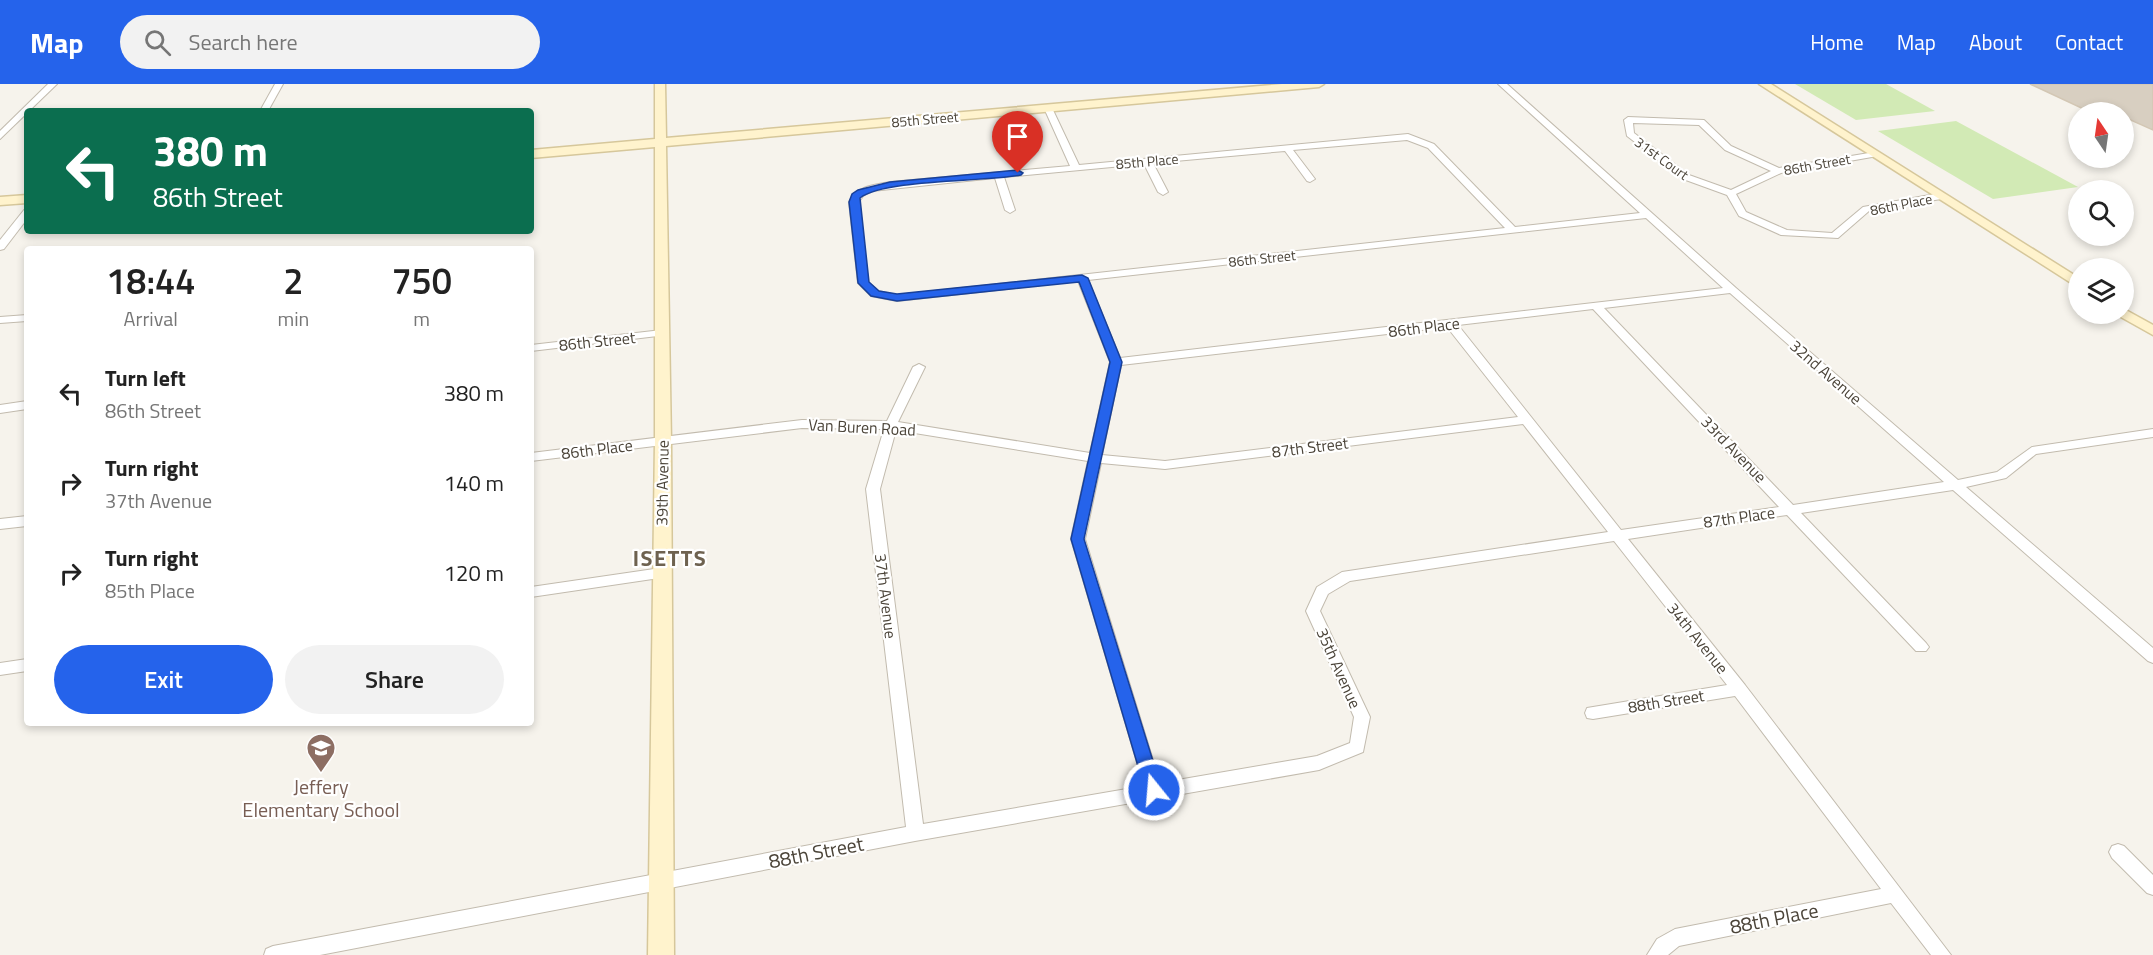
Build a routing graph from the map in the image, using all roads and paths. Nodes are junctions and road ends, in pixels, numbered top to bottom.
1 (53, 84) edge
2 (279, 84) edge
3 (660, 84) edge
4 (1319, 84) edge
5 (1502, 84) edge
6 (1764, 84) edge
7 (28, 108) edge
8 (266, 108) edge
9 (1048, 108) junction
10 (24, 112) edge
11 (0, 135) edge
12 (661, 143) junction
13 (1287, 148) junction
14 (534, 154) edge
15 (1872, 154) junction
16 (1147, 161) junction
17 (1076, 168) junction
18 (1778, 171) junction
19 (999, 175) junction
20 (1310, 178) dead end
21 (1163, 192) dead end
22 (1731, 193) junction
23 (1941, 196) junction
24 (24, 199) edge
25 (0, 201) edge
26 (1010, 210) dead end
27 (1649, 215) junction
28 (24, 216) edge
29 (1513, 231) junction
30 (0, 247) edge
31 (2068, 277) edge
32 (1082, 278) junction
33 (1732, 290) junction
34 (875, 294) joint
35 (1596, 306) junction
36 (24, 318) edge
37 (2134, 319) edge
38 (0, 320) edge
39 (1451, 324) junction
40 (2153, 331) edge
41 (662, 333) junction
42 (534, 348) edge
43 (1116, 362) junction
44 (919, 367) dead end
45 (24, 405) edge
46 (0, 409) edge
47 (1524, 420) junction
48 (891, 425) junction
49 (2153, 433) edge
50 (663, 441) junction
51 (534, 457) edge
52 (1096, 458) junction
53 (1955, 484) junction
54 (1792, 509) junction
55 (24, 520) edge
56 (0, 524) edge
57 (1615, 535) junction
58 (661, 573) junction
59 (1322, 591) joint
60 (534, 592) edge
61 (1921, 647) dead end
62 (2153, 657) edge
63 (24, 665) edge
64 (0, 669) edge
65 (1739, 689) junction
66 (1593, 713) dead end
67 (1357, 747) joint
68 (1154, 790) junction
69 (915, 832) junction
70 (2118, 852) dead end
71 (661, 882) junction
72 (2153, 887) edge
73 (1895, 894) junction
74 (1656, 954) edge
75 (273, 955) edge
76 (661, 955) edge
77 (1942, 955) edge

1 - 7 street
2 - 8 street
3 - 12 street, 39th Avenue
4 - 9 street, 85th Street
5 - 27 street, 32nd Avenue
6 - 15 street
9 - 12 street, 85th Street
9 - 17 street
10 - 11 street
12 - 14 street, 85th Street
12 - 41 street, 39th Avenue
13 - 16 street, 85th Place
13 - 20 street
13 - 29 street, 85th Place
15 - 18 street, 86th Street
15 - 23 street
16 - 17 street, 85th Place
16 - 21 street
17 - 19 street, 85th Place
18 - 22 street, 86th Street
18 - 22 street, 31st Court
19 - 26 street
19 - 34 street, 85th Place
22 - 23 street, 86th Place
23 - 31 street
24 - 25 street
27 - 29 street, 86th Street
27 - 33 street, 32nd Avenue
28 - 30 street
29 - 32 street, 86th Street
32 - 34 street, 86th Street
32 - 43 street
33 - 35 street, 86th Place
33 - 53 street, 32nd Avenue
35 - 39 street, 86th Place
35 - 54 street, 33rd Avenue
36 - 38 street
37 - 40 street
39 - 43 street, 86th Place
39 - 47 street, 34th Avenue
41 - 42 street, 86th Street
41 - 50 street, 39th Avenue
43 - 52 street
44 - 48 street, 37th Avenue
45 - 46 street
47 - 52 street, 87th Street
47 - 57 street, 34th Avenue
48 - 50 street, Van Buren Road
48 - 52 street, Van Buren Road
48 - 69 street, 37th Avenue
49 - 53 street, 87th Place
50 - 51 street, 86th Place
50 - 58 street, 39th Avenue
52 - 68 street
53 - 54 street, 87th Place
53 - 62 street, 32nd Avenue
54 - 57 street, 87th Place
54 - 61 street, 33rd Avenue
55 - 56 street
57 - 59 street, 87th Place
57 - 65 street, 34th Avenue
58 - 60 street
58 - 71 street, 39th Avenue
59 - 67 street, 35th Avenue
63 - 64 street
65 - 66 street, 88th Street
65 - 73 street, 34th Avenue
67 - 68 street, 88th Street
68 - 69 street, 88th Street
69 - 71 street, 88th Street
70 - 72 street
71 - 75 street, 88th Street
71 - 76 street, 39th Avenue
73 - 74 street, 88th Place
73 - 77 street, 34th Avenue

